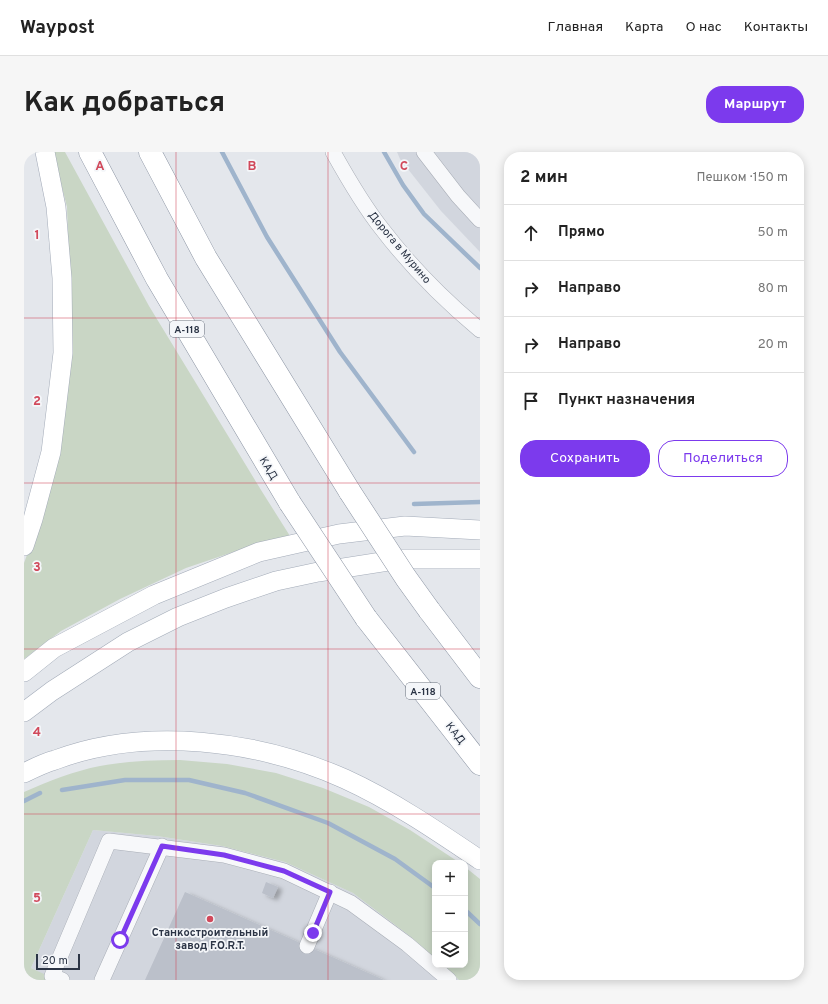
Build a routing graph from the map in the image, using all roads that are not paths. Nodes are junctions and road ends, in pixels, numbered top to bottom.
1 (45, 152) edge
2 (90, 152) edge
3 (150, 152) edge
4 (333, 152) edge
5 (424, 152) edge
6 (480, 220) edge
7 (480, 330) edge
8 (480, 530) edge
9 (24, 546) edge
10 (480, 559) edge
11 (24, 672) edge
12 (480, 677) edge
13 (24, 712) edge
14 (480, 764) edge
15 (24, 773) edge
16 (162, 846) junction
17 (480, 860) edge
18 (330, 892) junction
19 (307, 946) dead end
20 (62, 980) edge
21 (102, 980) edge
22 (449, 980) edge

1 - 9 main road
2 - 14 highway, КАД / А-118, bridge
3 - 12 highway, bridge
4 - 7 street, Дорога в Мурино
5 - 6 street
8 - 11 main road
10 - 13 main road
15 - 17 main road
16 - 18 street
16 - 20 street
16 - 21 street
18 - 19 street
18 - 22 street

